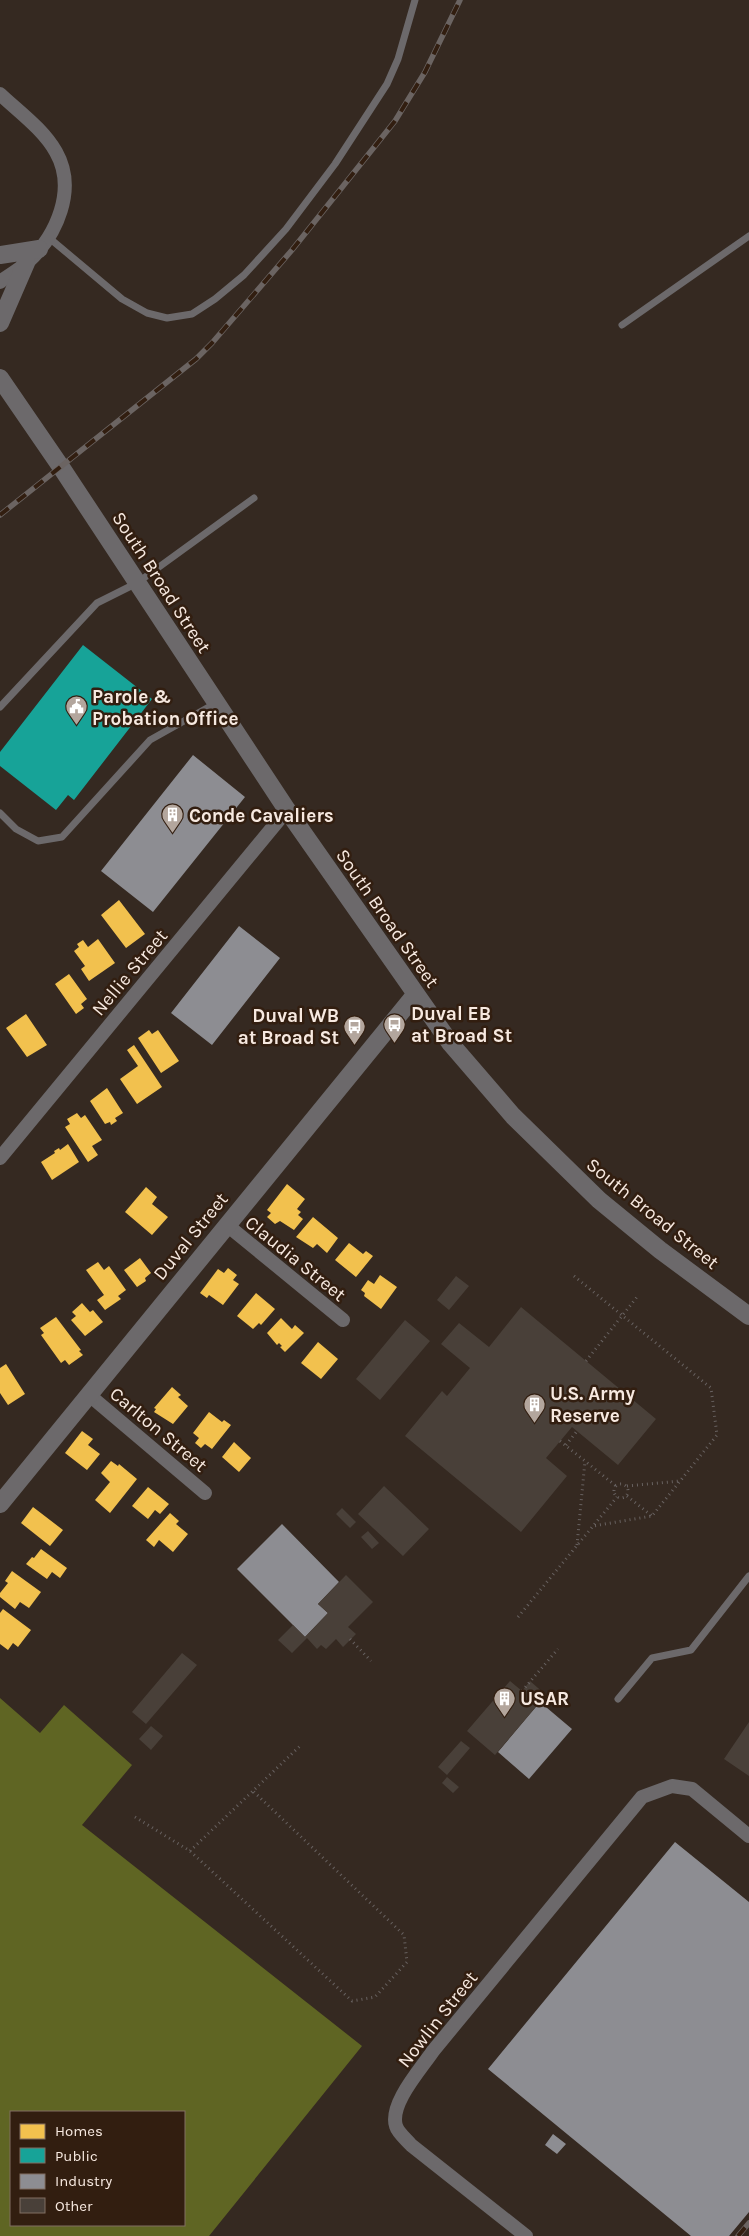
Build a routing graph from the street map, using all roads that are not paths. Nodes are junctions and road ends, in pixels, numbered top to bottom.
1 (415, 0) edge
2 (0, 94) edge
3 (749, 236) edge
4 (44, 243) junction
5 (0, 255) edge
6 (26, 263) junction
7 (0, 282) edge
8 (0, 323) edge
9 (622, 325) dead end
10 (0, 378) edge
11 (254, 498) dead end
12 (136, 583) junction
13 (216, 703) junction
14 (0, 706) edge
15 (287, 810) junction
16 (0, 813) edge
17 (415, 995) junction
18 (0, 1158) edge
19 (226, 1225) junction
20 (749, 1316) edge
21 (343, 1320) dead end
22 (88, 1394) junction
23 (205, 1493) dead end
24 (0, 1504) edge
25 (749, 1576) edge
26 (618, 1699) dead end
27 (749, 1836) edge
28 (526, 2236) edge

1 - 4 lane
2 - 4 street
3 - 9 lane
4 - 5 street
4 - 6 street
6 - 7 street
6 - 8 street
10 - 12 street, South Broad Street
11 - 12 lane
12 - 13 street, South Broad Street
12 - 14 lane
13 - 15 street, South Broad Street
13 - 16 lane
15 - 17 street, South Broad Street
15 - 18 street, Nellie Street
17 - 19 street, Duval Street
17 - 20 street, South Broad Street
19 - 21 street, Claudia Street
19 - 22 street, Duval Street
22 - 23 street, Carlton Street
22 - 24 street, Duval Street
25 - 26 lane
27 - 28 street, Nowlin Street

